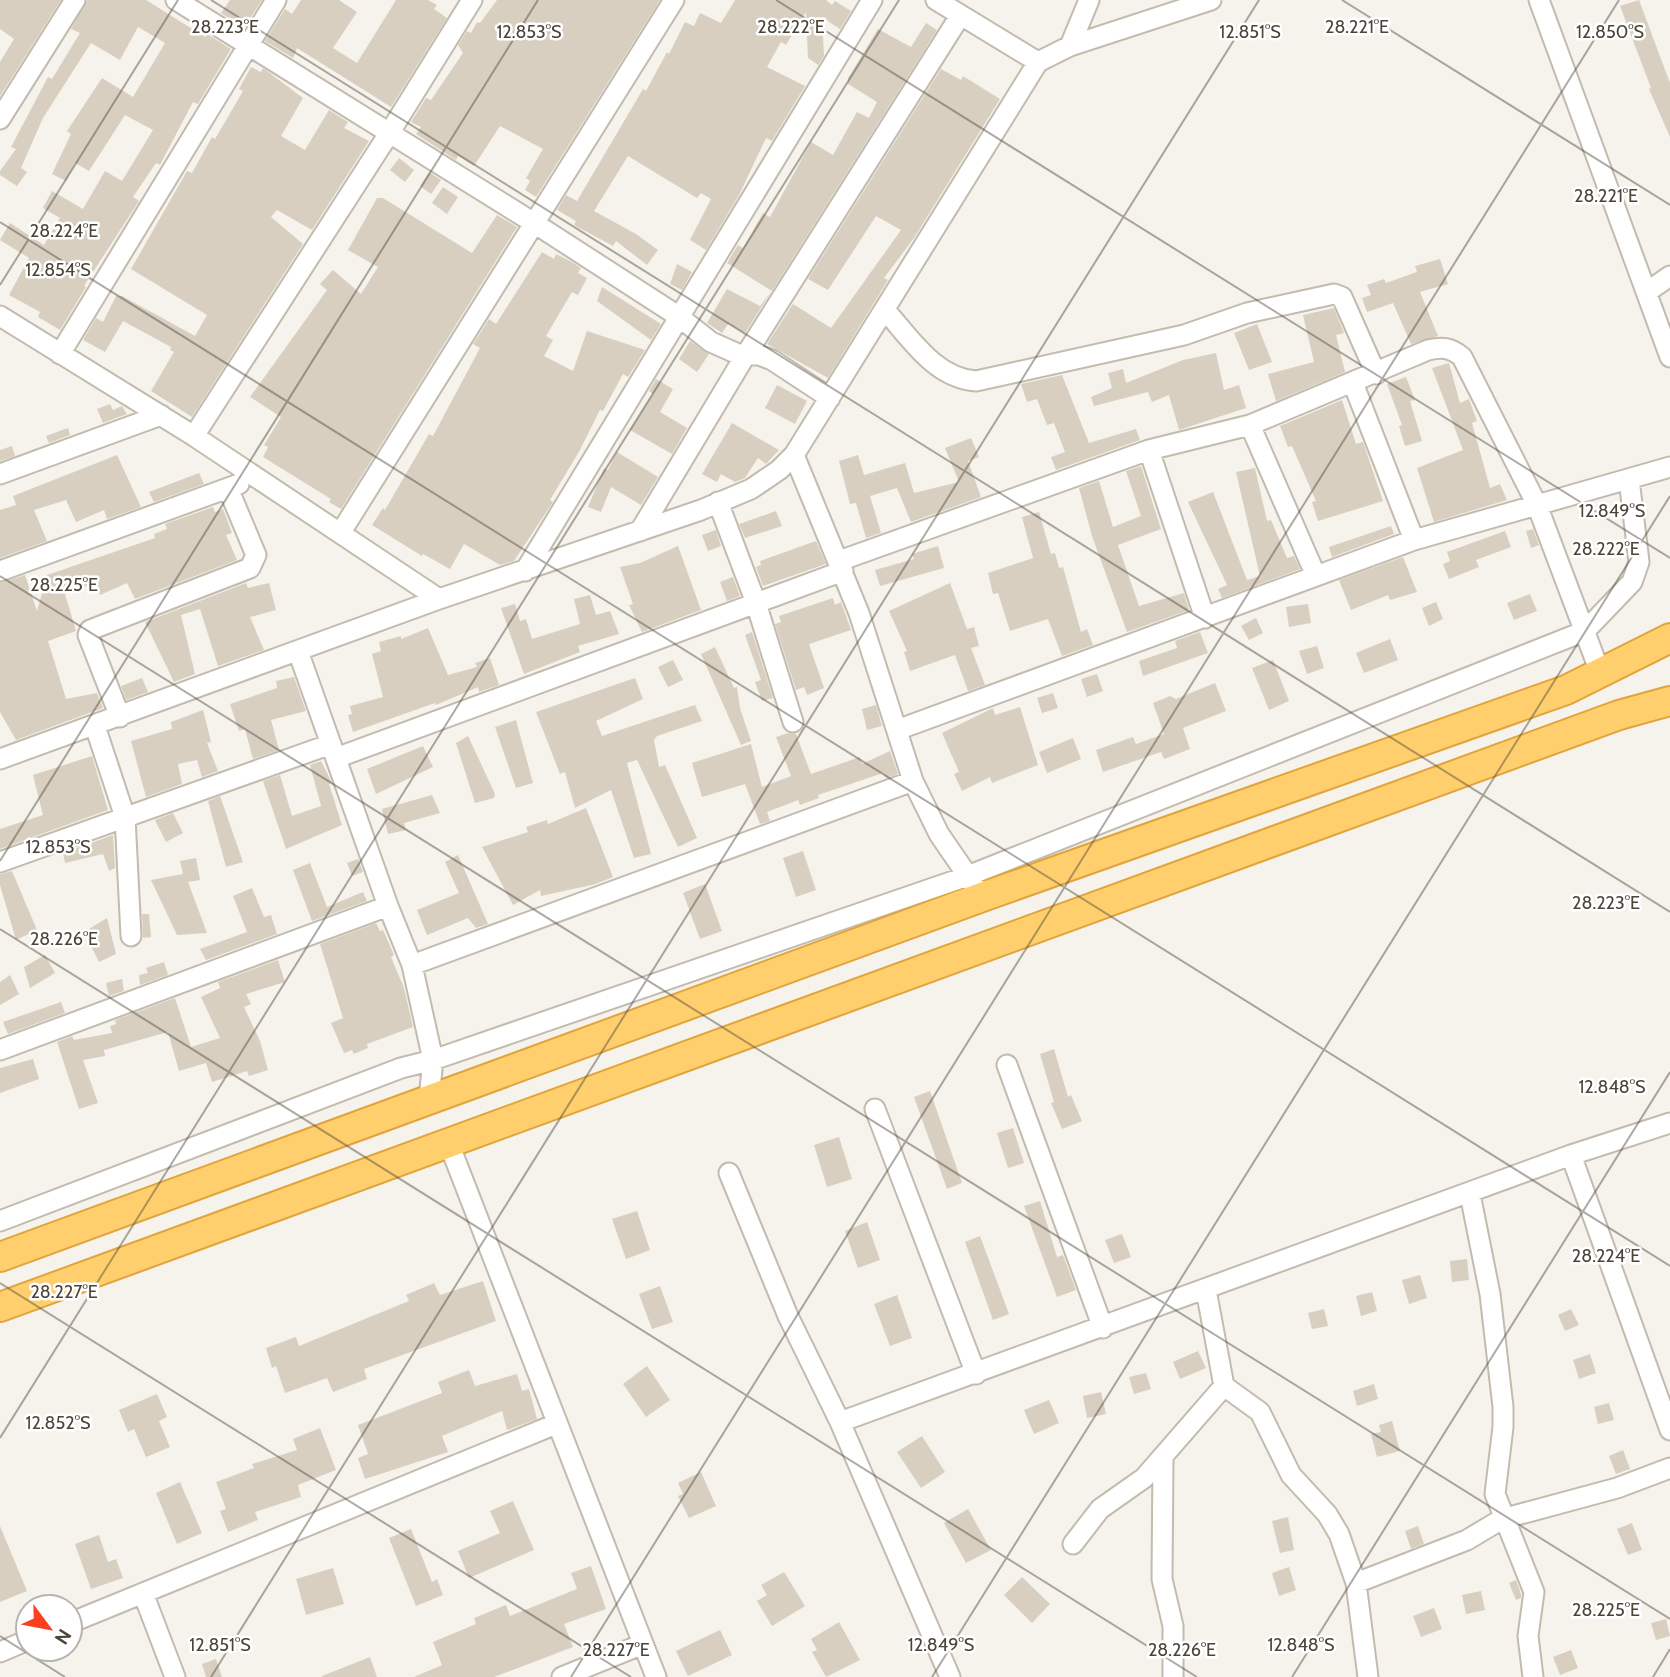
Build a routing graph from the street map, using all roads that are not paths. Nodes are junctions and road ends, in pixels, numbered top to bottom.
1 (75, 0) edge
2 (176, 0) edge
3 (276, 0) edge
4 (472, 0) edge
5 (674, 0) edge
6 (872, 0) edge
7 (936, 0) edge
8 (1089, 0) edge
9 (1211, 0) edge
10 (1539, 0) edge
11 (960, 16) junction
12 (1070, 46) junction
13 (249, 47) junction
14 (1038, 62) junction
15 (0, 119) edge
16 (390, 132) junction
17 (534, 223) junction
18 (1670, 276) edge
19 (1647, 292) junction
20 (885, 310) junction
21 (0, 316) edge
22 (678, 316) junction
23 (60, 355) junction
24 (745, 356) junction
25 (1670, 357) edge
26 (1376, 373) junction
27 (1353, 383) junction
28 (830, 398) junction
29 (161, 415) junction
30 (1250, 425) junction
31 (194, 436) junction
32 (1149, 450) junction
33 (793, 456) junction
34 (1670, 467) edge
35 (0, 474) edge
36 (257, 478) junction
37 (1629, 479) junction
38 (228, 488) junction
39 (718, 502) junction
40 (1537, 505) junction
41 (640, 531) junction
42 (341, 532) junction
43 (1414, 540) junction
44 (841, 566) junction
45 (0, 571) edge
46 (525, 571) junction
47 (1316, 576) junction
48 (439, 598) junction
49 (756, 603) junction
50 (1205, 618) junction
51 (1585, 631) junction
52 (1670, 638) edge
53 (298, 651) junction
54 (1601, 675) junction
55 (1670, 701) edge
56 (120, 716) junction
57 (793, 722) dead end
58 (95, 726) junction
59 (897, 730) junction
60 (334, 751) junction
61 (0, 759) edge
62 (913, 781) junction
63 (125, 817) junction
64 (0, 862) edge
65 (975, 887) junction
66 (388, 906) junction
67 (131, 936) dead end
68 (412, 965) junction
69 (0, 1050) edge
70 (433, 1060) junction
71 (1007, 1065) dead end
72 (429, 1099) junction
73 (875, 1109) dead end
74 (1670, 1123) edge
75 (449, 1144) junction
76 (1571, 1156) junction
77 (729, 1173) dead end
78 (1471, 1194) junction
79 (0, 1221) edge
80 (0, 1257) edge
81 (1206, 1290) junction
82 (0, 1307) edge
83 (1103, 1328) junction
84 (976, 1374) junction
85 (1224, 1386) junction
86 (840, 1422) junction
87 (556, 1424) junction
88 (1670, 1430) edge
89 (1163, 1458) junction
90 (1670, 1468) edge
91 (1502, 1519) junction
92 (1073, 1544) dead end
93 (1356, 1583) junction
94 (144, 1593) junction
95 (84, 1617) edge
96 (643, 1644) junction
97 (175, 1677) edge
98 (562, 1677) edge
99 (656, 1677) edge
100 (950, 1677) edge
101 (1173, 1677) edge
102 (1368, 1677) edge
103 (1533, 1677) edge

1 - 15 street
2 - 13 street
3 - 13 street
4 - 16 street
5 - 17 street
6 - 22 street
7 - 11 street
8 - 12 street
9 - 12 street
10 - 19 street
11 - 14 street
11 - 24 street
12 - 14 street
13 - 16 street
13 - 23 street
14 - 20 street
16 - 17 street
16 - 31 street
17 - 22 street
17 - 42 street
18 - 19 street
19 - 25 street
20 - 26 street
20 - 28 street
21 - 23 street
22 - 24 street
22 - 46 street
23 - 29 street
24 - 28 street
24 - 41 street
26 - 27 street
26 - 40 street
27 - 30 street
27 - 43 street
28 - 33 street
29 - 31 street
29 - 35 street
30 - 32 street
30 - 47 street
31 - 36 street
32 - 44 street
32 - 50 street
33 - 39 street
33 - 44 street
34 - 37 street
36 - 38 street
36 - 42 street
37 - 40 street
37 - 51 street
38 - 45 street
38 - 56 street
39 - 41 street
39 - 49 street
40 - 43 street
40 - 51 street
41 - 46 street
42 - 48 street
43 - 47 street
44 - 49 street
44 - 59 street
46 - 48 street
47 - 50 street
48 - 53 street
49 - 57 street
49 - 60 street
50 - 59 street
51 - 54 street
51 - 65 street
52 - 54 highway
53 - 56 street
53 - 60 street
54 - 65 highway
55 - 75 highway
56 - 58 street
58 - 61 street
58 - 63 street
59 - 62 street
60 - 63 street
60 - 66 street
62 - 65 street
62 - 68 street
63 - 64 street
63 - 67 street
65 - 70 street
65 - 72 highway
66 - 68 street
66 - 69 street
68 - 70 street
70 - 72 street
70 - 79 street
71 - 83 street
72 - 80 highway
73 - 84 street
74 - 76 street
75 - 82 highway
75 - 87 street
76 - 78 street
76 - 88 street
77 - 86 street
78 - 81 street
78 - 91 street
81 - 83 street
81 - 85 street
83 - 84 street
84 - 86 street
85 - 89 street
85 - 93 street
86 - 100 street
87 - 94 street
87 - 96 street
89 - 92 street
89 - 101 street
90 - 91 street
91 - 93 street
91 - 103 street
93 - 102 street
94 - 95 street
94 - 97 street
96 - 98 street
96 - 99 street

